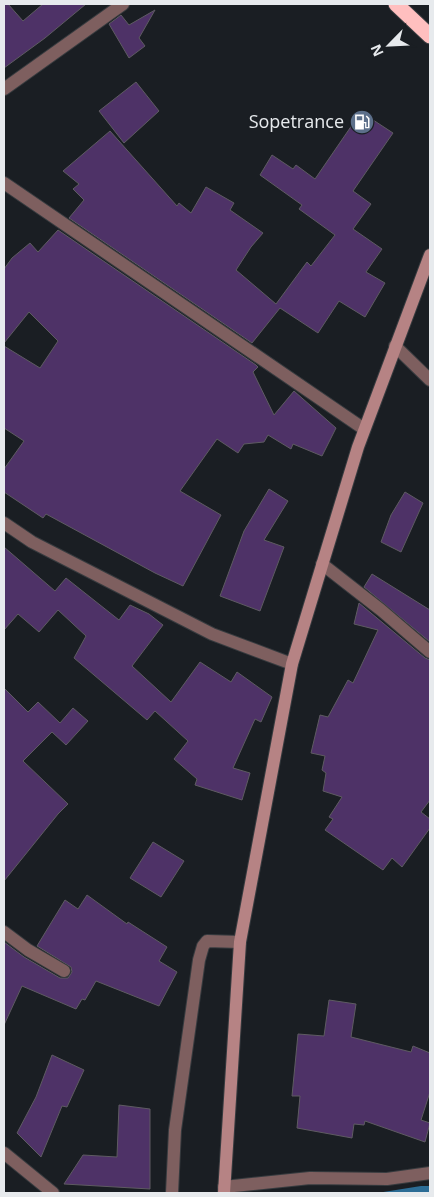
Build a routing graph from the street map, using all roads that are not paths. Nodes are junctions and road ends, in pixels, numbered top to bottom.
1 (123, 4) edge
2 (396, 4) edge
3 (430, 36) edge
4 (4, 89) edge
5 (4, 183) edge
6 (430, 255) edge
7 (395, 346) junction
8 (430, 380) edge
9 (364, 429) junction
10 (4, 523) edge
11 (322, 564) junction
12 (430, 652) edge
13 (292, 664) junction
14 (4, 932) edge
15 (240, 942) junction
16 (64, 971) dead end
17 (4, 1153) edge
18 (430, 1173) edge
19 (224, 1190) edge
20 (53, 1193) edge
21 (172, 1193) edge

1 - 4 street
2 - 3 highway
5 - 9 street
6 - 7 main road
7 - 8 street
7 - 9 main road
9 - 11 main road
10 - 13 street
11 - 12 street
11 - 13 main road
13 - 15 main road
14 - 16 street
15 - 19 main road
15 - 21 street
17 - 20 street
18 - 19 street

